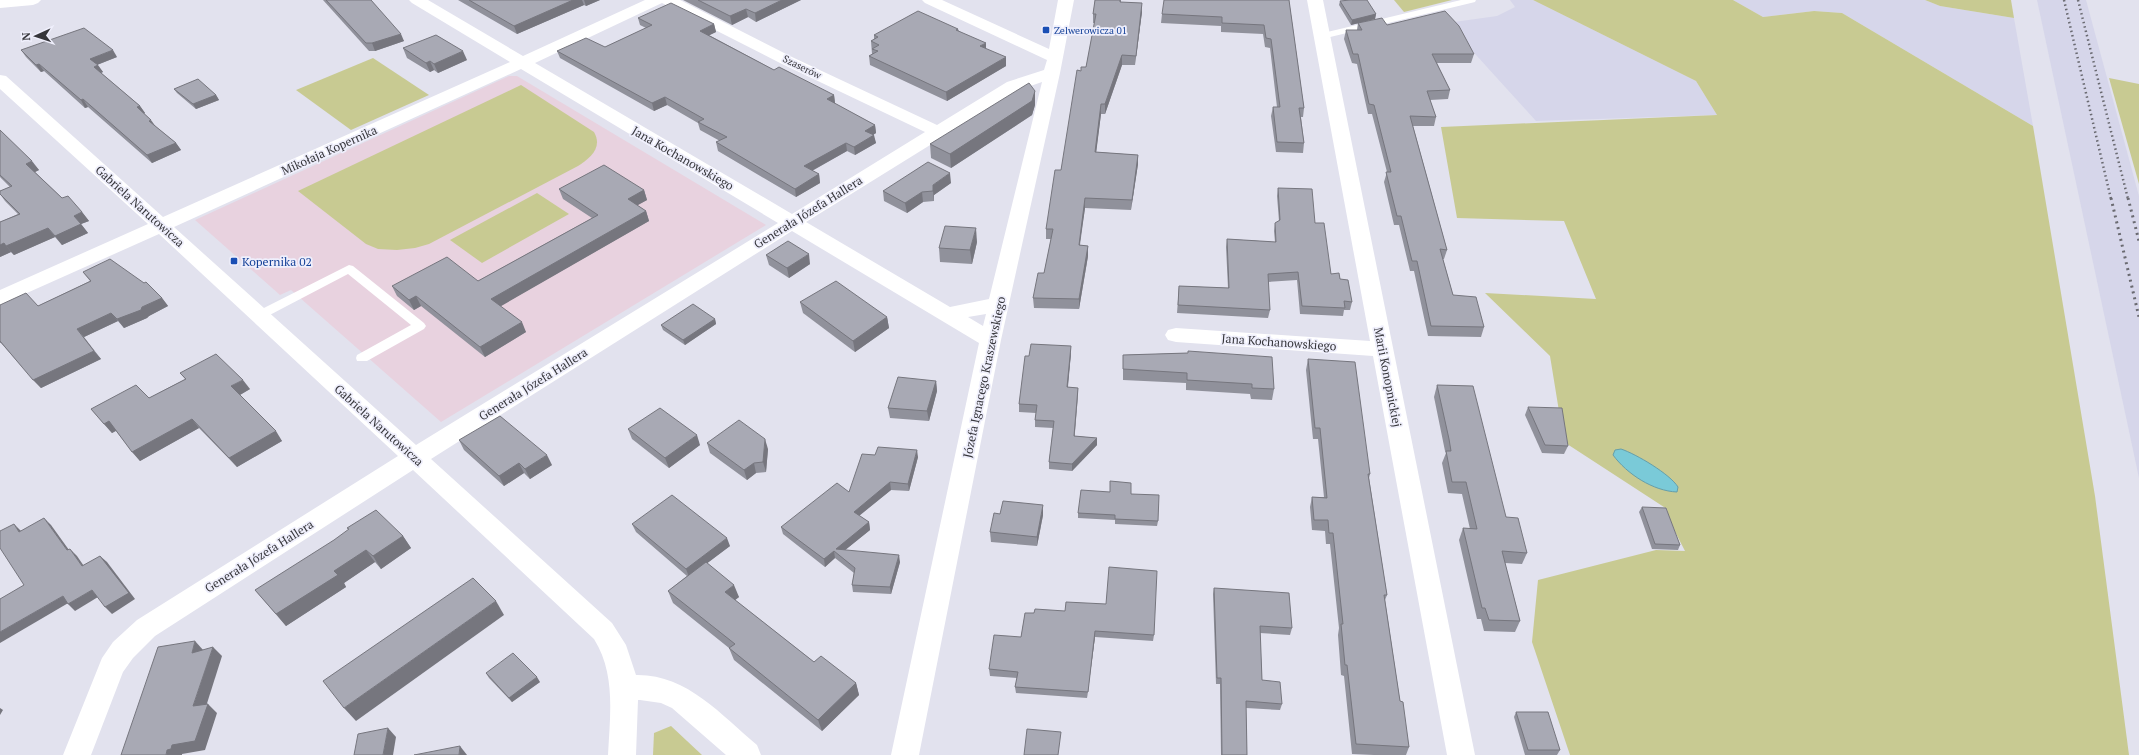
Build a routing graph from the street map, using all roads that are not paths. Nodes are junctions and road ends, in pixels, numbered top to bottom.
1 (33, 0) edge
2 (417, 0) edge
3 (657, 0) edge
4 (668, 0) edge
5 (930, 0) edge
6 (1066, 0) edge
7 (1315, 0) edge
8 (1472, 0) edge
9 (0, 3) edge
10 (1322, 36) junction
11 (521, 63) junction
12 (1053, 65) junction
13 (0, 80) edge
14 (938, 132) junction
15 (792, 222) junction
16 (161, 226) junction
17 (0, 298) edge
18 (999, 304) junction
19 (950, 314) junction
20 (260, 315) junction
21 (1176, 335) dead end
22 (990, 340) junction
23 (1383, 350) junction
24 (362, 358) dead end
25 (414, 458) junction
26 (625, 688) junction
27 (77, 755) edge
28 (622, 755) edge
29 (747, 755) edge
30 (905, 755) edge
31 (1461, 755) edge

1 - 9 street
2 - 11 street, Jana Kochanowskiego
3 - 11 street, Mikołaja Kopernika
4 - 14 street, Szaserów
5 - 12 street
6 - 12 street, Józefa Ignacego Kraszewskiego
7 - 10 street, Marii Konopnickiej
8 - 10 lane
10 - 23 street, Marii Konopnickiej
11 - 15 street, Jana Kochanowskiego
11 - 16 street, Mikołaja Kopernika
12 - 14 street, Generała Józefa Hallera
12 - 18 street, Józefa Ignacego Kraszewskiego
13 - 16 street, Gabriela Narutowicza
14 - 15 street, Generała Józefa Hallera
15 - 19 street, Jana Kochanowskiego
15 - 25 street, Generała Józefa Hallera
16 - 17 street, Mikołaja Kopernika
16 - 20 street, Gabriela Narutowicza
18 - 19 street
18 - 22 street, Józefa Ignacego Kraszewskiego
19 - 22 street, Jana Kochanowskiego
20 - 24 lane
20 - 25 street, Gabriela Narutowicza
21 - 23 street, Jana Kochanowskiego
22 - 30 street, Józefa Ignacego Kraszewskiego
23 - 31 street, Marii Konopnickiej
25 - 26 street, Gabriela Narutowicza
25 - 27 street, Generała Józefa Hallera
26 - 28 street, Gabriela Narutowicza
26 - 29 street

